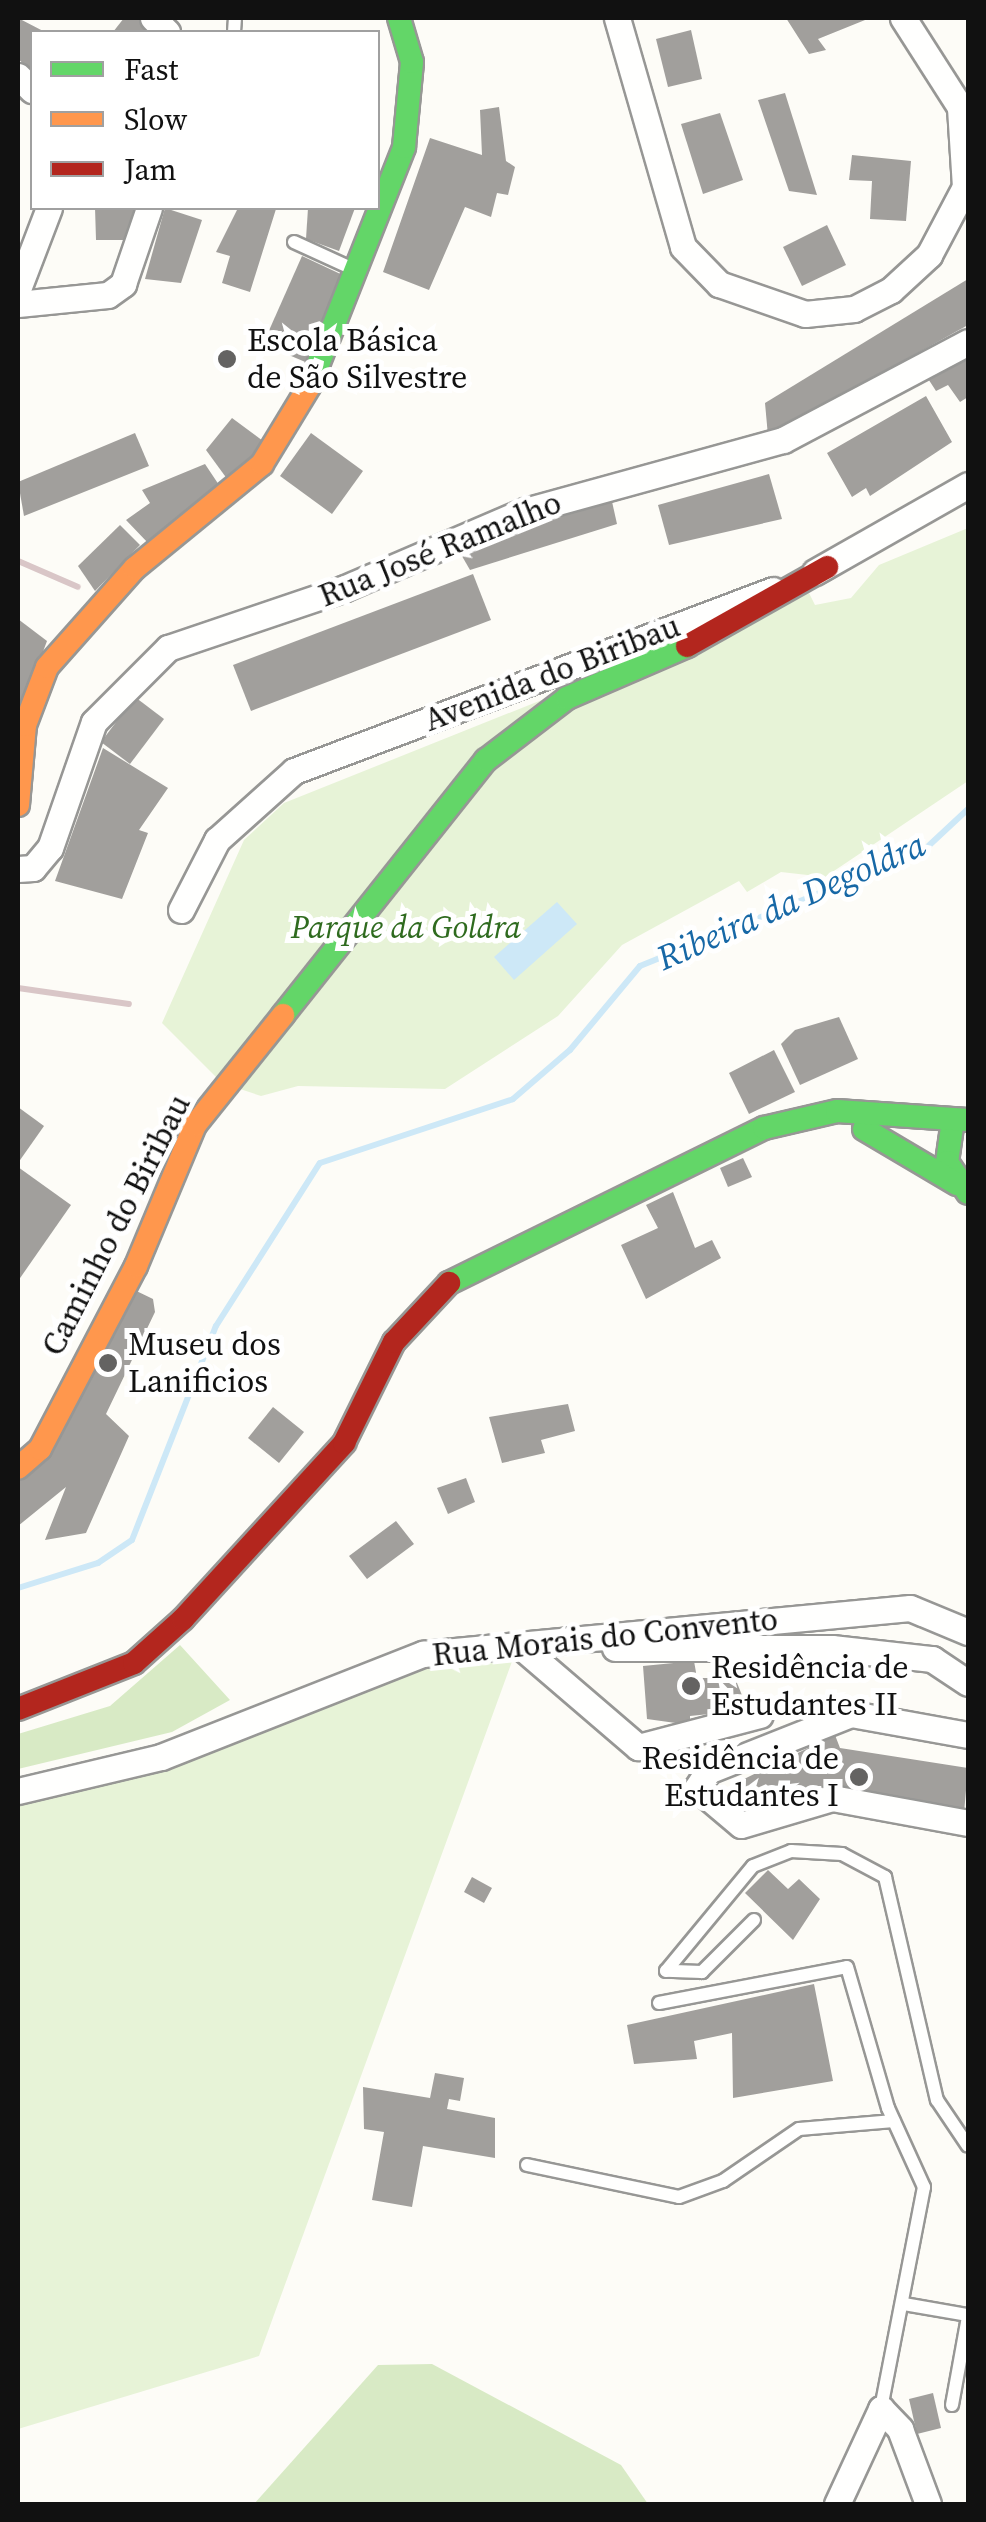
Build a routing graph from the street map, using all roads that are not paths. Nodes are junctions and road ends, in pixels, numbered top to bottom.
1 (399, 18) edge
2 (617, 18) edge
3 (903, 18) edge
4 (48, 210) edge
5 (148, 210) edge
6 (294, 242) dead end
7 (360, 272) junction
8 (18, 288) edge
9 (18, 304) edge
10 (968, 342) edge
11 (968, 485) edge
12 (827, 568) junction
13 (18, 806) edge
14 (18, 868) edge
15 (181, 910) dead end
16 (953, 1120) edge
17 (795, 1121) junction
18 (864, 1130) junction
19 (968, 1149) edge
20 (963, 1189) edge
21 (18, 1468) edge
22 (968, 1632) edge
23 (530, 1644) junction
24 (968, 1683) edge
25 (18, 1709) edge
26 (760, 1716) dead end
27 (968, 1734) edge
28 (18, 1791) edge
29 (968, 1823) edge
30 (754, 1920) dead end
31 (659, 2004) dead end
32 (894, 2121) junction
33 (968, 2146) edge
34 (527, 2165) dead end
35 (904, 2304) junction
36 (968, 2316) edge
37 (952, 2405) dead end
38 (882, 2409) junction
39 (837, 2504) edge
40 (928, 2504) edge

1 - 7 main road
2 - 3 street
4 - 8 street
5 - 9 street
6 - 7 lane
7 - 13 main road
10 - 14 street, Rua José Ramalho
11 - 12 street, Avenida do Biribau
12 - 15 street, Avenida do Biribau
12 - 21 main road, Caminho do Biribau
16 - 17 main road
16 - 18 main road
16 - 19 main road
16 - 20 main road
17 - 18 main road
17 - 25 main road
18 - 20 main road
22 - 23 street, Rua Morais do Convento
23 - 24 street
23 - 26 street
23 - 28 street, Rua Morais do Convento
27 - 29 street
30 - 33 lane
31 - 32 lane
32 - 34 lane
32 - 35 lane
35 - 36 lane
35 - 38 lane
36 - 37 lane
38 - 39 street
38 - 40 street

